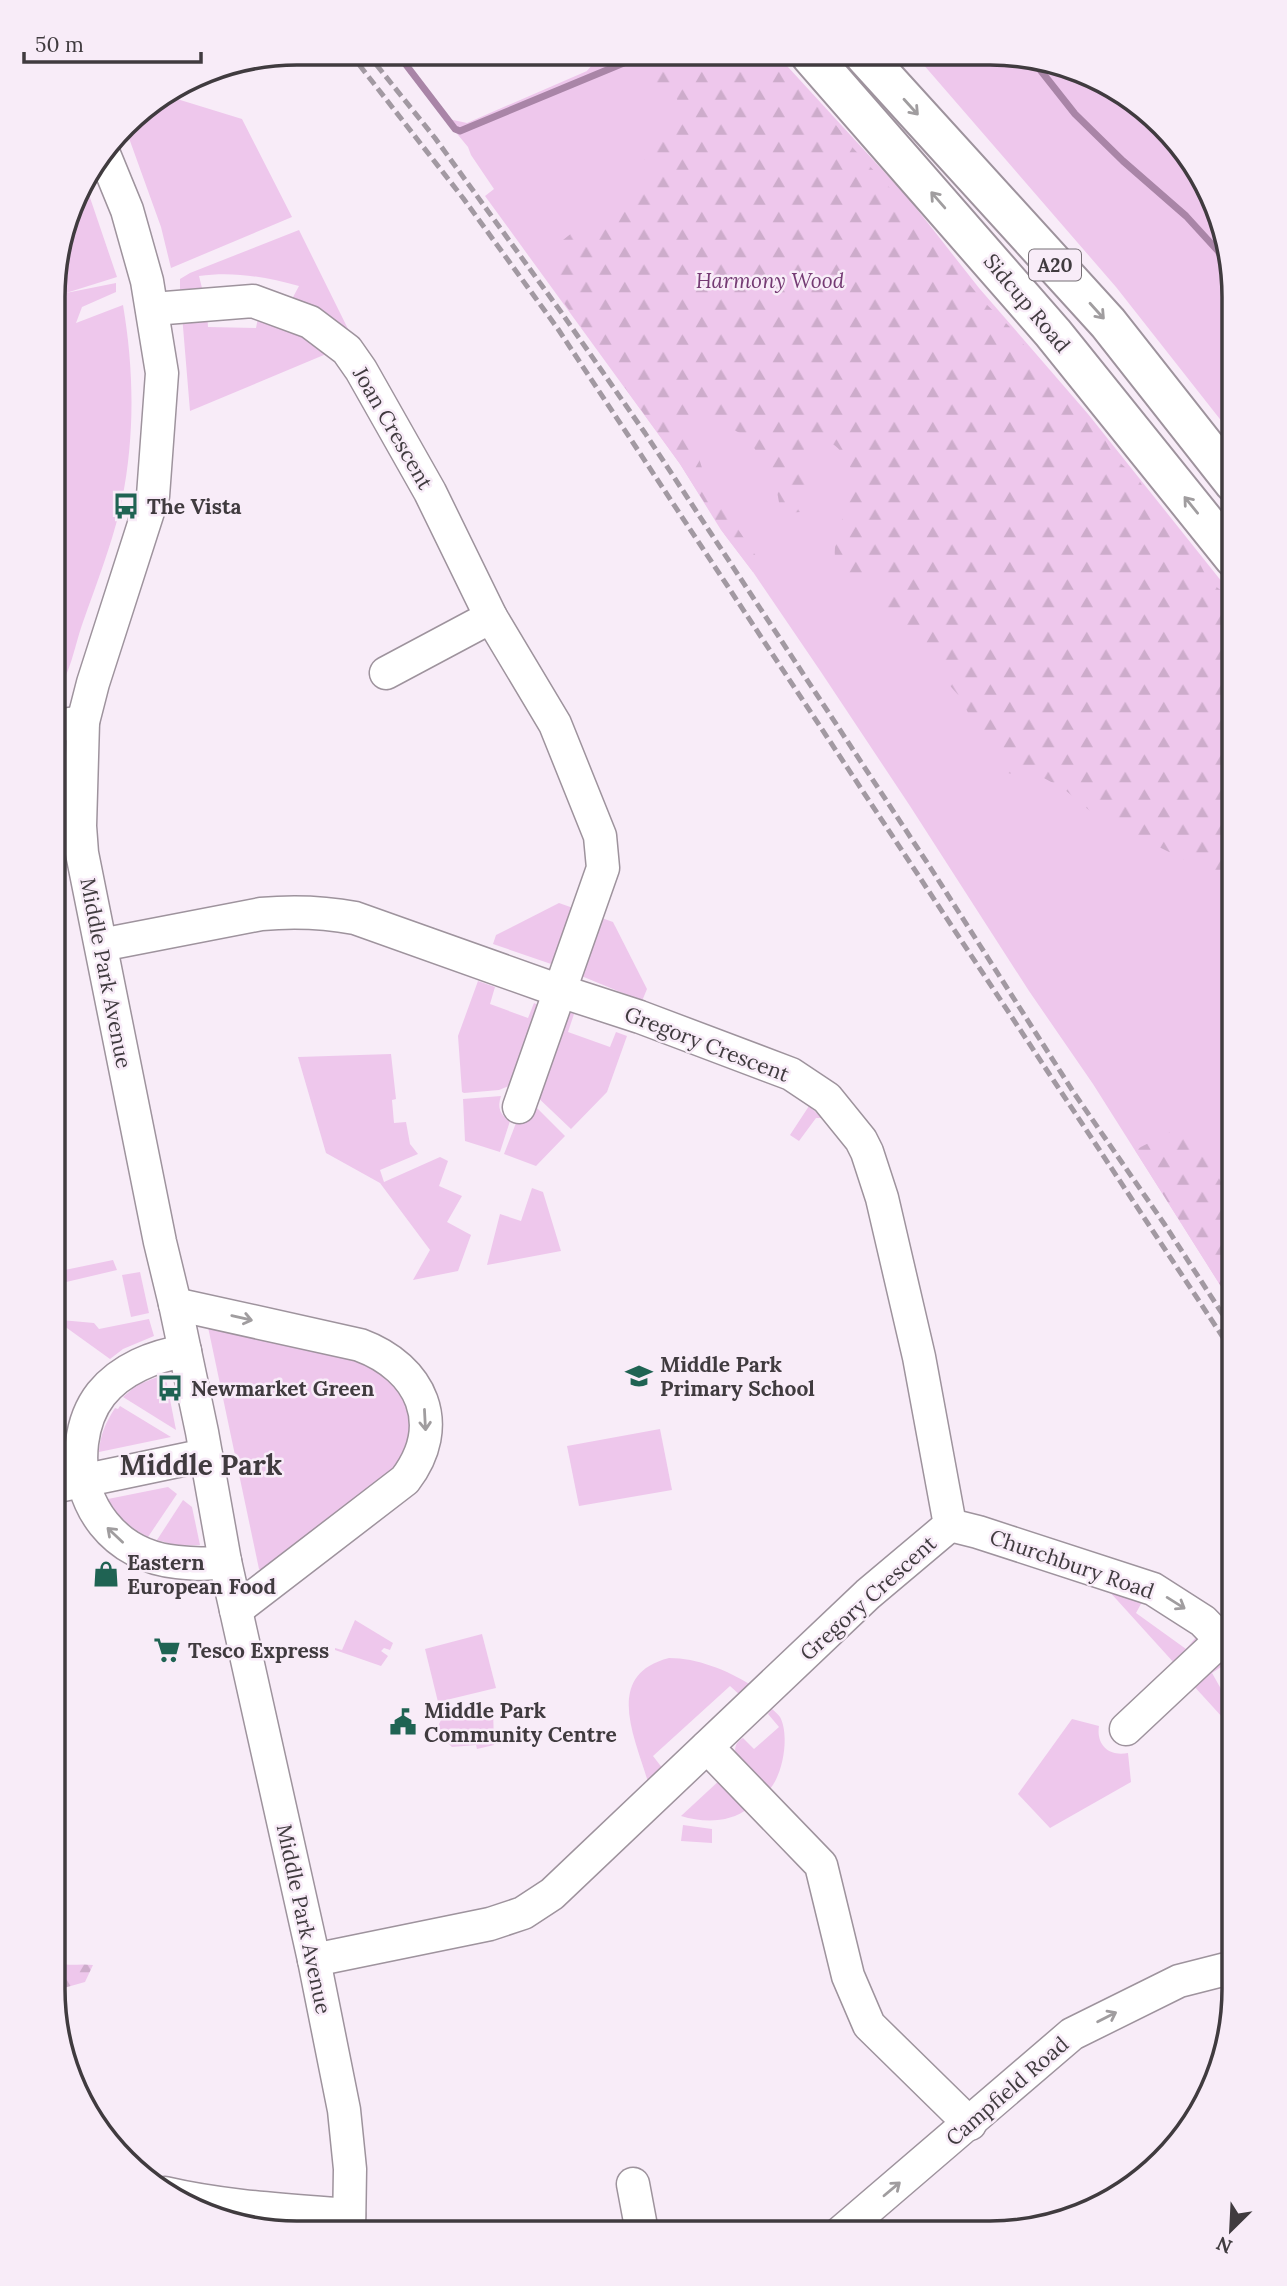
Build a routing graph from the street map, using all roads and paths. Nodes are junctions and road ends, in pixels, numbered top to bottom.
1 (819, 65) edge
2 (873, 65) edge
3 (108, 163) edge
4 (153, 309) junction
5 (1222, 468) edge
6 (1222, 543) edge
7 (491, 617) junction
8 (386, 673) dead end
9 (69, 724) edge
10 (101, 945) junction
11 (560, 992) junction
12 (519, 1107) dead end
13 (175, 1304) junction
14 (185, 1351) junction
15 (206, 1455) junction
16 (84, 1479) junction
17 (65, 1484) edge
18 (950, 1525) junction
19 (225, 1561) junction
20 (236, 1610) junction
21 (1222, 1640) edge
22 (1222, 1651) edge
23 (1126, 1729) dead end
24 (707, 1748) junction
25 (314, 1960) junction
26 (1222, 1970) edge
27 (970, 2124) junction
28 (632, 2183) dead end
29 (198, 2199) edge
30 (336, 2221) edge
31 (349, 2221) edge
32 (640, 2221) edge
33 (854, 2221) edge

6 -> 1 highway, Sidcup Road / A20
2 -> 5 highway, Sidcup Road / A20
3 - 4 street, Middle Park Avenue
4 - 7 street, Joan Crescent
4 - 9 street, Middle Park Avenue
7 - 8 street
7 - 11 street, Joan Crescent
9 - 10 street, Middle Park Avenue
10 - 11 street, Gregory Crescent
10 - 13 street, Middle Park Avenue
11 - 12 street
11 - 18 street, Gregory Crescent
13 - 14 street, Middle Park Avenue
13 -> 20 street
14 - 15 street, Middle Park Avenue
14 - 16 street
15 - 16 street
15 - 19 street, Middle Park Avenue
16 - 17 street
19 -> 16 street
18 -> 21 street, Churchbury Road
18 - 24 street, Gregory Crescent
19 - 20 street, Middle Park Avenue
20 - 25 street, Middle Park Avenue
22 - 23 street, Churchbury Road
24 - 25 street, Gregory Crescent
24 - 27 street
25 - 31 street, Middle Park Avenue
27 -> 26 street, Campfield Road
33 -> 27 street, Campfield Road
28 - 32 street
29 - 30 street

